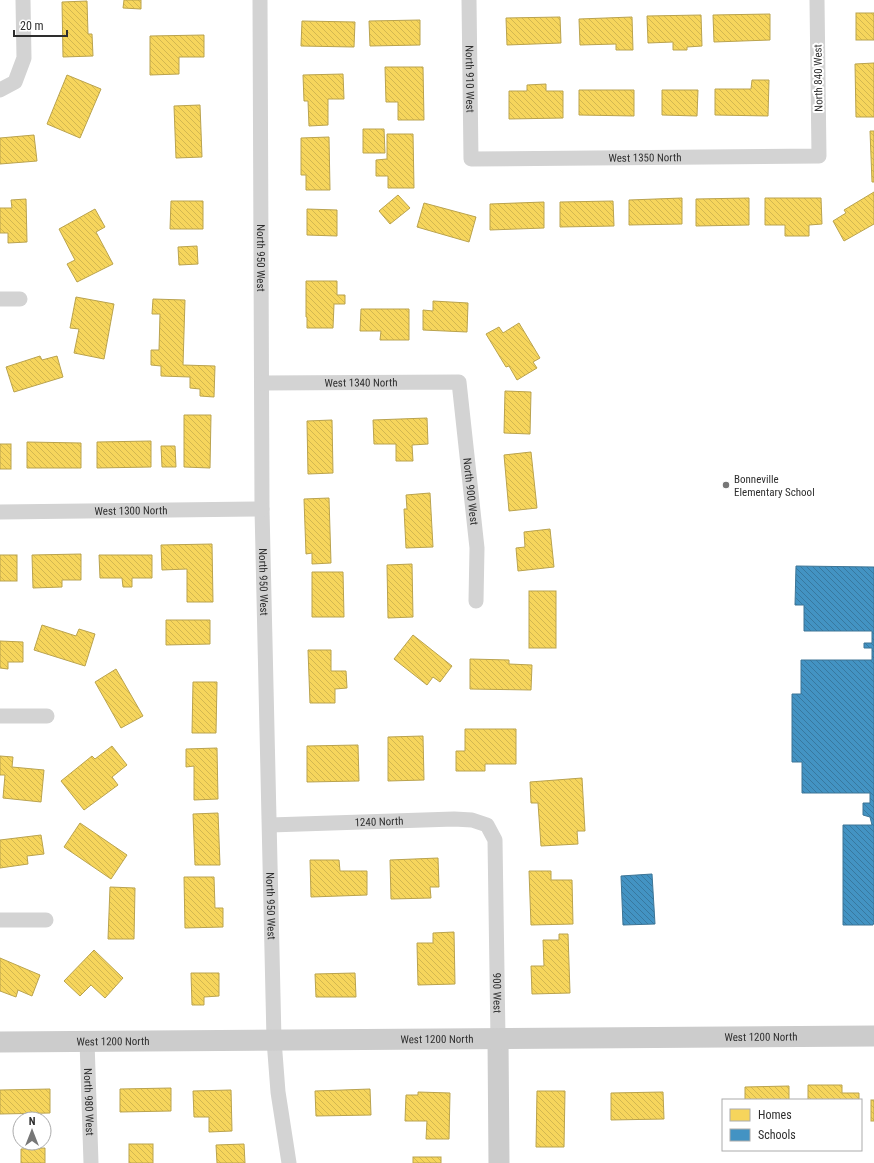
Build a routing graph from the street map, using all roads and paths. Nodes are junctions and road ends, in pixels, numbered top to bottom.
1 (23, 0) edge
2 (260, 0) edge
3 (469, 0) edge
4 (817, 0) edge
5 (0, 90) edge
6 (819, 156) joint
7 (471, 159) joint
8 (0, 299) edge
9 (20, 299) dead end
10 (459, 382) joint
11 (262, 384) junction
12 (262, 509) junction
13 (0, 512) edge
14 (476, 601) dead end
15 (0, 716) edge
16 (47, 716) dead end
17 (270, 825) junction
18 (487, 825) joint
19 (0, 920) edge
20 (46, 920) dead end
21 (874, 1036) edge
22 (498, 1039) junction
23 (274, 1040) junction
24 (87, 1041) junction
25 (0, 1042) edge
26 (91, 1163) edge
27 (289, 1163) edge
28 (499, 1163) edge

1 - 5 street
2 - 11 street, North 950 West
3 - 7 street, North 910 West
4 - 6 street, North 840 West
6 - 7 street, West 1350 North
8 - 9 street
10 - 11 street, West 1340 North
10 - 14 street, North 900 West
11 - 12 street, North 950 West
12 - 13 street, West 1300 North
12 - 17 street, North 950 West
15 - 16 street
17 - 18 street, 1240 North
17 - 23 street, North 950 West
18 - 22 street, 900 West
19 - 20 street
21 - 22 street, West 1200 North
22 - 23 street, West 1200 North
22 - 28 street, 900 West
23 - 24 street, West 1200 North
23 - 27 street, North 950 West
24 - 25 street, West 1200 North
24 - 26 street, North 980 West

